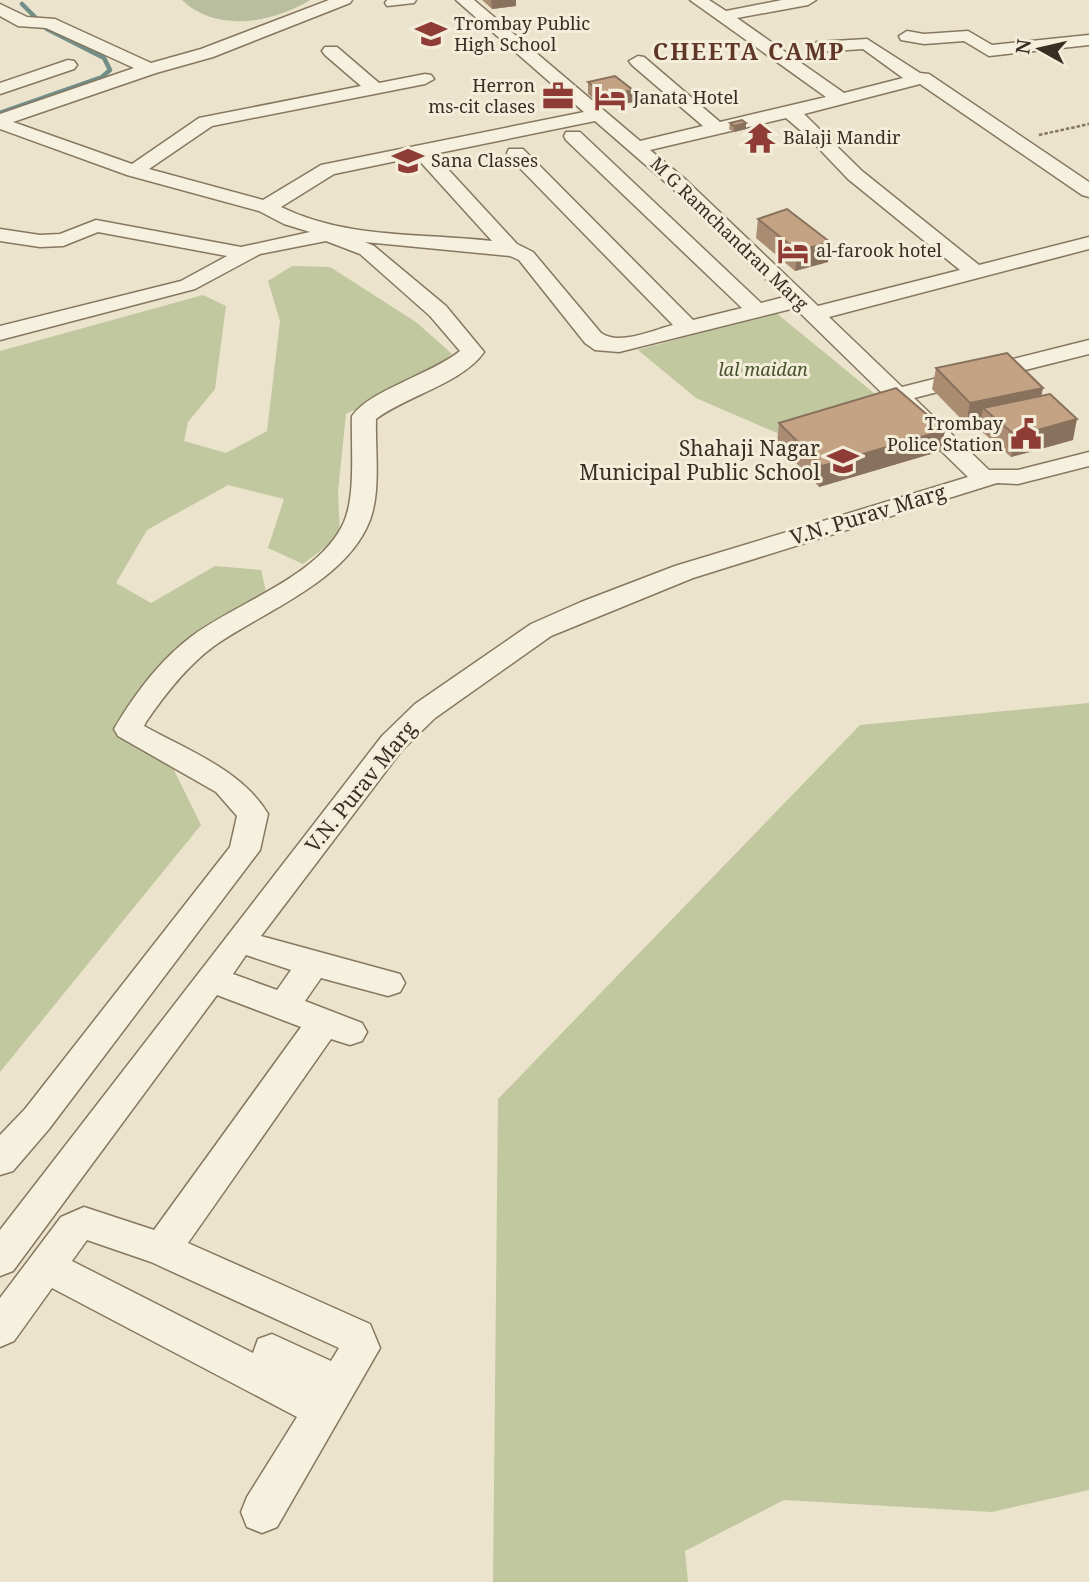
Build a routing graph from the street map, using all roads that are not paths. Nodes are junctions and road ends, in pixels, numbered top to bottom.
1 (345, 0) edge
2 (464, 0) edge
3 (698, 0) edge
4 (808, 0) edge
5 (0, 9) edge
6 (723, 16) junction
7 (907, 36) dead end
8 (1089, 40) edge
9 (817, 47) dead end
10 (331, 51) dead end
11 (989, 51) junction
12 (964, 54) dead end
13 (638, 61) dead end
14 (68, 65) dead end
15 (150, 69) junction
16 (425, 79) dead end
17 (917, 79) junction
18 (0, 89) edge
19 (374, 89) junction
20 (839, 98) junction
21 (790, 112) junction
22 (598, 115) junction
23 (0, 122) edge
24 (717, 129) junction
25 (573, 136) dead end
26 (636, 147) junction
27 (420, 150) junction
28 (516, 153) dead end
29 (134, 171) junction
30 (1089, 191) edge
31 (266, 207) junction
32 (0, 235) edge
33 (1089, 243) edge
34 (510, 249) junction
35 (251, 251) junction
36 (975, 272) junction
37 (806, 307) junction
38 (757, 311) junction
39 (688, 328) junction
40 (0, 333) edge
41 (1089, 347) edge
42 (900, 395) junction
43 (1089, 444) edge
44 (1089, 459) edge
45 (990, 477) junction
46 (239, 941) junction
47 (313, 964) junction
48 (211, 979) junction
49 (388, 983) dead end
50 (284, 1006) junction
51 (0, 1160) edge
52 (162, 1249) junction
53 (0, 1259) edge
54 (48, 1267) junction
55 (0, 1329) edge
56 (272, 1352) dead end
57 (331, 1398) junction
58 (262, 1512) dead end

1 - 15 street
2 - 22 street, M G Ramchandran Marg
3 - 6 street
4 - 6 street
5 - 15 street
6 - 20 street
7 - 11 street
8 - 11 street
9 - 17 street
10 - 19 street
11 - 12 street
13 - 24 street
14 - 18 street
15 - 23 street
16 - 19 street
17 - 20 street
17 - 30 street
19 - 29 street
20 - 21 street
21 - 24 street
21 - 36 street
22 - 26 street, M G Ramchandran Marg
22 - 27 street
23 - 29 street
24 - 26 street
25 - 38 street
26 - 37 street, M G Ramchandran Marg
27 - 31 street
27 - 34 street
28 - 39 street
29 - 31 street
31 - 34 street
32 - 35 street
33 - 36 street
34 - 39 street
35 - 40 street
35 - 51 street
36 - 37 street
37 - 38 street
37 - 42 street, M G Ramchandran Marg
38 - 39 street
41 - 42 street
42 - 45 street, M G Ramchandran Marg
43 - 45 street, V.N. Purav Marg
44 - 45 street, V.N. Purav Marg
45 - 46 street, V.N. Purav Marg
46 - 47 street
46 - 48 street, V.N. Purav Marg
47 - 49 street
47 - 50 street
48 - 50 street
48 - 53 street, V.N. Purav Marg
50 - 52 street
52 - 54 street
52 - 57 street
54 - 55 street
54 - 57 street
56 - 57 street
57 - 58 street

